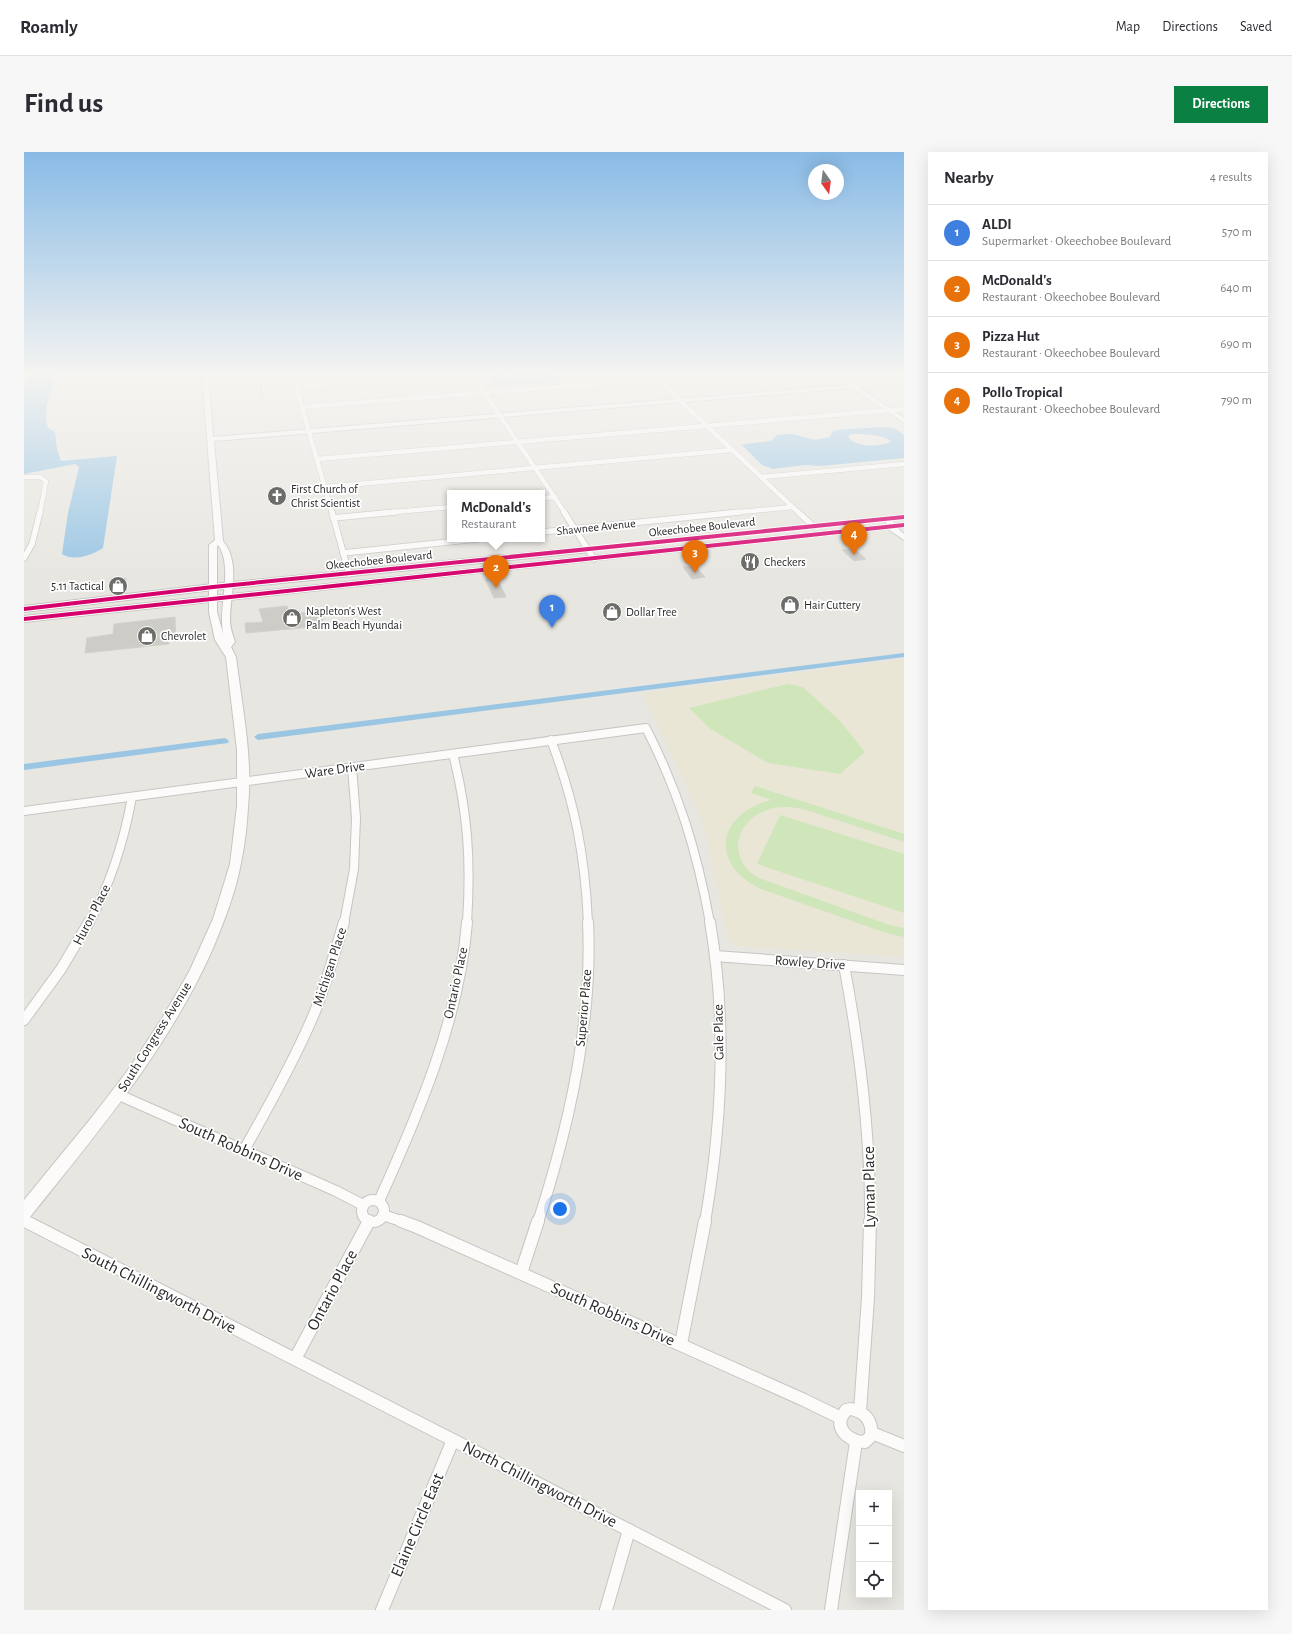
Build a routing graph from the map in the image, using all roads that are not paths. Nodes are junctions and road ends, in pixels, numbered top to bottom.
1 (210, 443) edge
2 (312, 443) edge
3 (506, 443) edge
4 (519, 443) edge
5 (724, 443) edge
6 (732, 450) junction
7 (317, 459) junction
8 (904, 464) edge
9 (535, 468) junction
10 (24, 477) edge
11 (761, 477) junction
12 (325, 487) junction
13 (555, 497) junction
14 (545, 498) edge
15 (447, 507) edge
16 (792, 507) junction
17 (904, 517) edge
18 (334, 518) junction
19 (890, 523) junction
20 (813, 526) junction
21 (903, 527) edge
22 (576, 529) junction
23 (545, 532) edge
24 (904, 538) edge
25 (219, 541) junction
26 (447, 542) edge
27 (590, 550) junction
28 (343, 552) junction
29 (24, 558) edge
30 (594, 559) junction
31 (349, 574) junction
32 (229, 586) junction
33 (213, 587) junction
34 (228, 597) junction
35 (212, 599) junction
36 (58, 605) junction
37 (24, 609) edge
38 (24, 613) edge
39 (24, 619) edge
40 (226, 647) junction
41 (646, 728) joint
42 (551, 740) junction
43 (453, 754) junction
44 (352, 767) junction
45 (244, 782) junction
46 (132, 797) junction
47 (24, 811) edge
48 (715, 956) junction
49 (844, 965) junction
50 (904, 970) edge
51 (24, 1020) edge
52 (119, 1095) junction
53 (244, 1150) junction
54 (379, 1201) junction
55 (363, 1205) junction
56 (24, 1212) edge
57 (383, 1215) junction
58 (24, 1221) edge
59 (369, 1221) junction
60 (521, 1273) junction
61 (680, 1344) junction
62 (295, 1359) junction
63 (860, 1411) junction
64 (841, 1418) junction
65 (872, 1433) junction
66 (453, 1440) junction
67 (856, 1442) junction
68 (904, 1446) edge
69 (629, 1530) junction
70 (382, 1610) edge
71 (606, 1610) edge
72 (785, 1610) edge
73 (831, 1610) edge

1 - 25 street
2 - 7 street
3 - 7 street
4 - 9 street
5 - 6 street
6 - 9 street
6 - 11 street
7 - 12 street
8 - 11 street
9 - 12 street
9 - 13 street
10 - 29 street
11 - 16 street
12 - 18 street
13 - 14 street
13 - 22 street
15 - 18 street
16 - 20 street
16 - 22 street, Shawnee Avenue
17 - 19 main road, Okeechobee Boulevard
18 - 28 street
19 - 20 main road, Okeechobee Boulevard
19 - 21 main road, Okeechobee Boulevard
19 - 24 street
19 - 30 main road, Okeechobee Boulevard
20 - 27 main road, Okeechobee Boulevard
22 - 23 street, Shawnee Avenue
22 - 27 street
25 - 32 street, South Congress Avenue
25 - 33 street, South Congress Avenue
26 - 28 street
27 - 30 street
27 - 31 main road, Okeechobee Boulevard
28 - 31 street
30 - 34 main road, Okeechobee Boulevard
31 - 32 main road, Okeechobee Boulevard
32 - 33 main road, Okeechobee Boulevard
32 - 34 street, South Congress Avenue
33 - 35 street, South Congress Avenue
33 - 36 main road, Okeechobee Boulevard
34 - 35 main road, Okeechobee Boulevard
34 - 40 street, South Congress Avenue
35 - 39 main road, Okeechobee Boulevard
35 - 40 street, South Congress Avenue
36 - 37 main road, Okeechobee Boulevard
36 - 38 main road
40 - 45 street, South Congress Avenue
41 - 42 street, Ware Drive
41 - 48 street, Gale Place
42 - 43 street, Ware Drive
42 - 60 street, Superior Place
43 - 44 street, Ware Drive
43 - 54 street, Ontario Place
44 - 45 street, Ware Drive
44 - 53 street, Michigan Place
45 - 46 street, Ware Drive
45 - 52 street, South Congress Avenue
46 - 47 street, Ware Drive
46 - 51 street, Huron Place
48 - 49 street, Rowley Drive
48 - 61 street, Gale Place
49 - 50 street, Rowley Drive
49 - 63 street, Lyman Place
52 - 53 street, South Robbins Drive
52 - 56 street, South Congress Avenue
53 - 55 street, South Robbins Drive
54 - 55 street
54 - 57 street
55 - 59 street
57 - 59 street
57 - 60 street, South Robbins Drive
58 - 62 street, South Chillingworth Drive
59 - 62 street, Ontario Place
60 - 61 street, South Robbins Drive
61 - 64 street, South Robbins Drive
62 - 66 street, North Chillingworth Drive
63 - 64 street
63 - 65 street
64 - 67 street
65 - 67 street
65 - 68 street
66 - 69 street, North Chillingworth Drive
66 - 70 street, Elaine Circle East
67 - 73 street
69 - 71 street
69 - 72 street, North Chillingworth Drive

